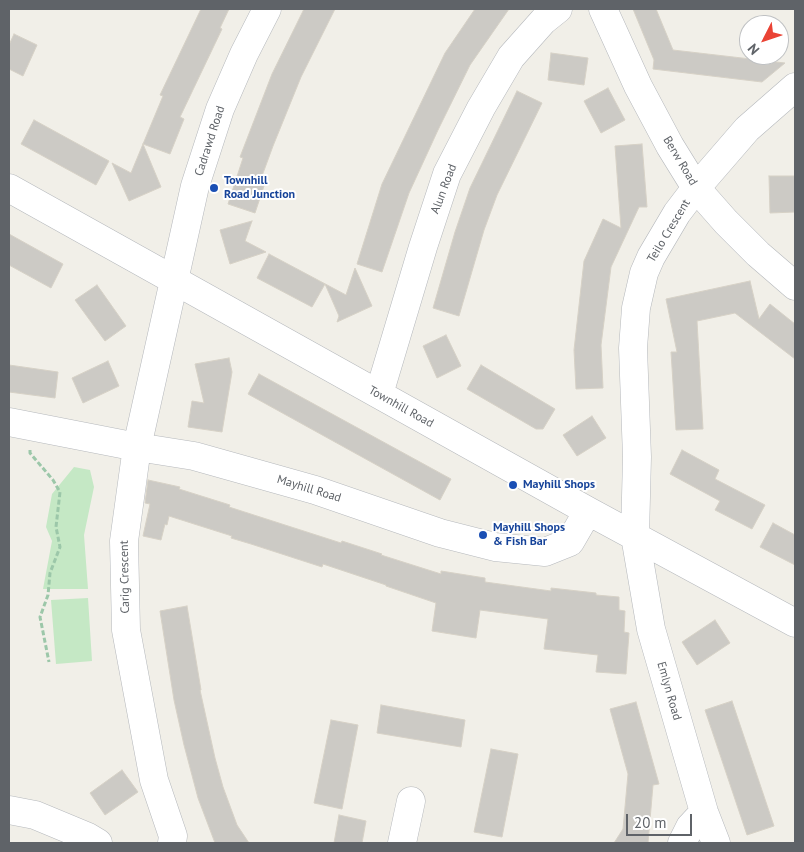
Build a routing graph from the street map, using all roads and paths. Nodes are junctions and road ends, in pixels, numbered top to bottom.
1 (266, 9) edge
2 (558, 9) edge
3 (603, 9) edge
4 (795, 87) edge
5 (9, 188) edge
6 (696, 188) junction
7 (175, 280) junction
8 (795, 286) edge
9 (379, 394) junction
10 (20, 424) edge
11 (137, 447) junction
12 (588, 511) junction
13 (635, 536) junction
14 (795, 623) edge
15 (49, 662) dead end
16 (411, 801) dead end
17 (9, 810) edge
18 (704, 812) junction
19 (98, 843) edge
20 (172, 843) edge
21 (402, 843) edge
22 (682, 843) edge
23 (716, 843) edge

1 - 7 street, Cadrawd Road
2 - 9 street, Alun Road
3 - 6 street, Berw Road
4 - 6 street, Teilo Crescent
5 - 7 street, Townhill Road
6 - 8 street, Berw Road
6 - 13 street, Teilo Crescent
7 - 9 street, Townhill Road
7 - 11 street, Carig Crescent
9 - 12 street, Townhill Road
10 - 11 street, Mayhill Road
10 - 15 path
11 - 12 street, Mayhill Road
11 - 20 street, Carig Crescent
12 - 13 street, Townhill Road
13 - 14 street, Townhill Road
13 - 18 street, Emlyn Road
16 - 21 street
17 - 19 street
18 - 22 street
18 - 23 street, Emlyn Road

